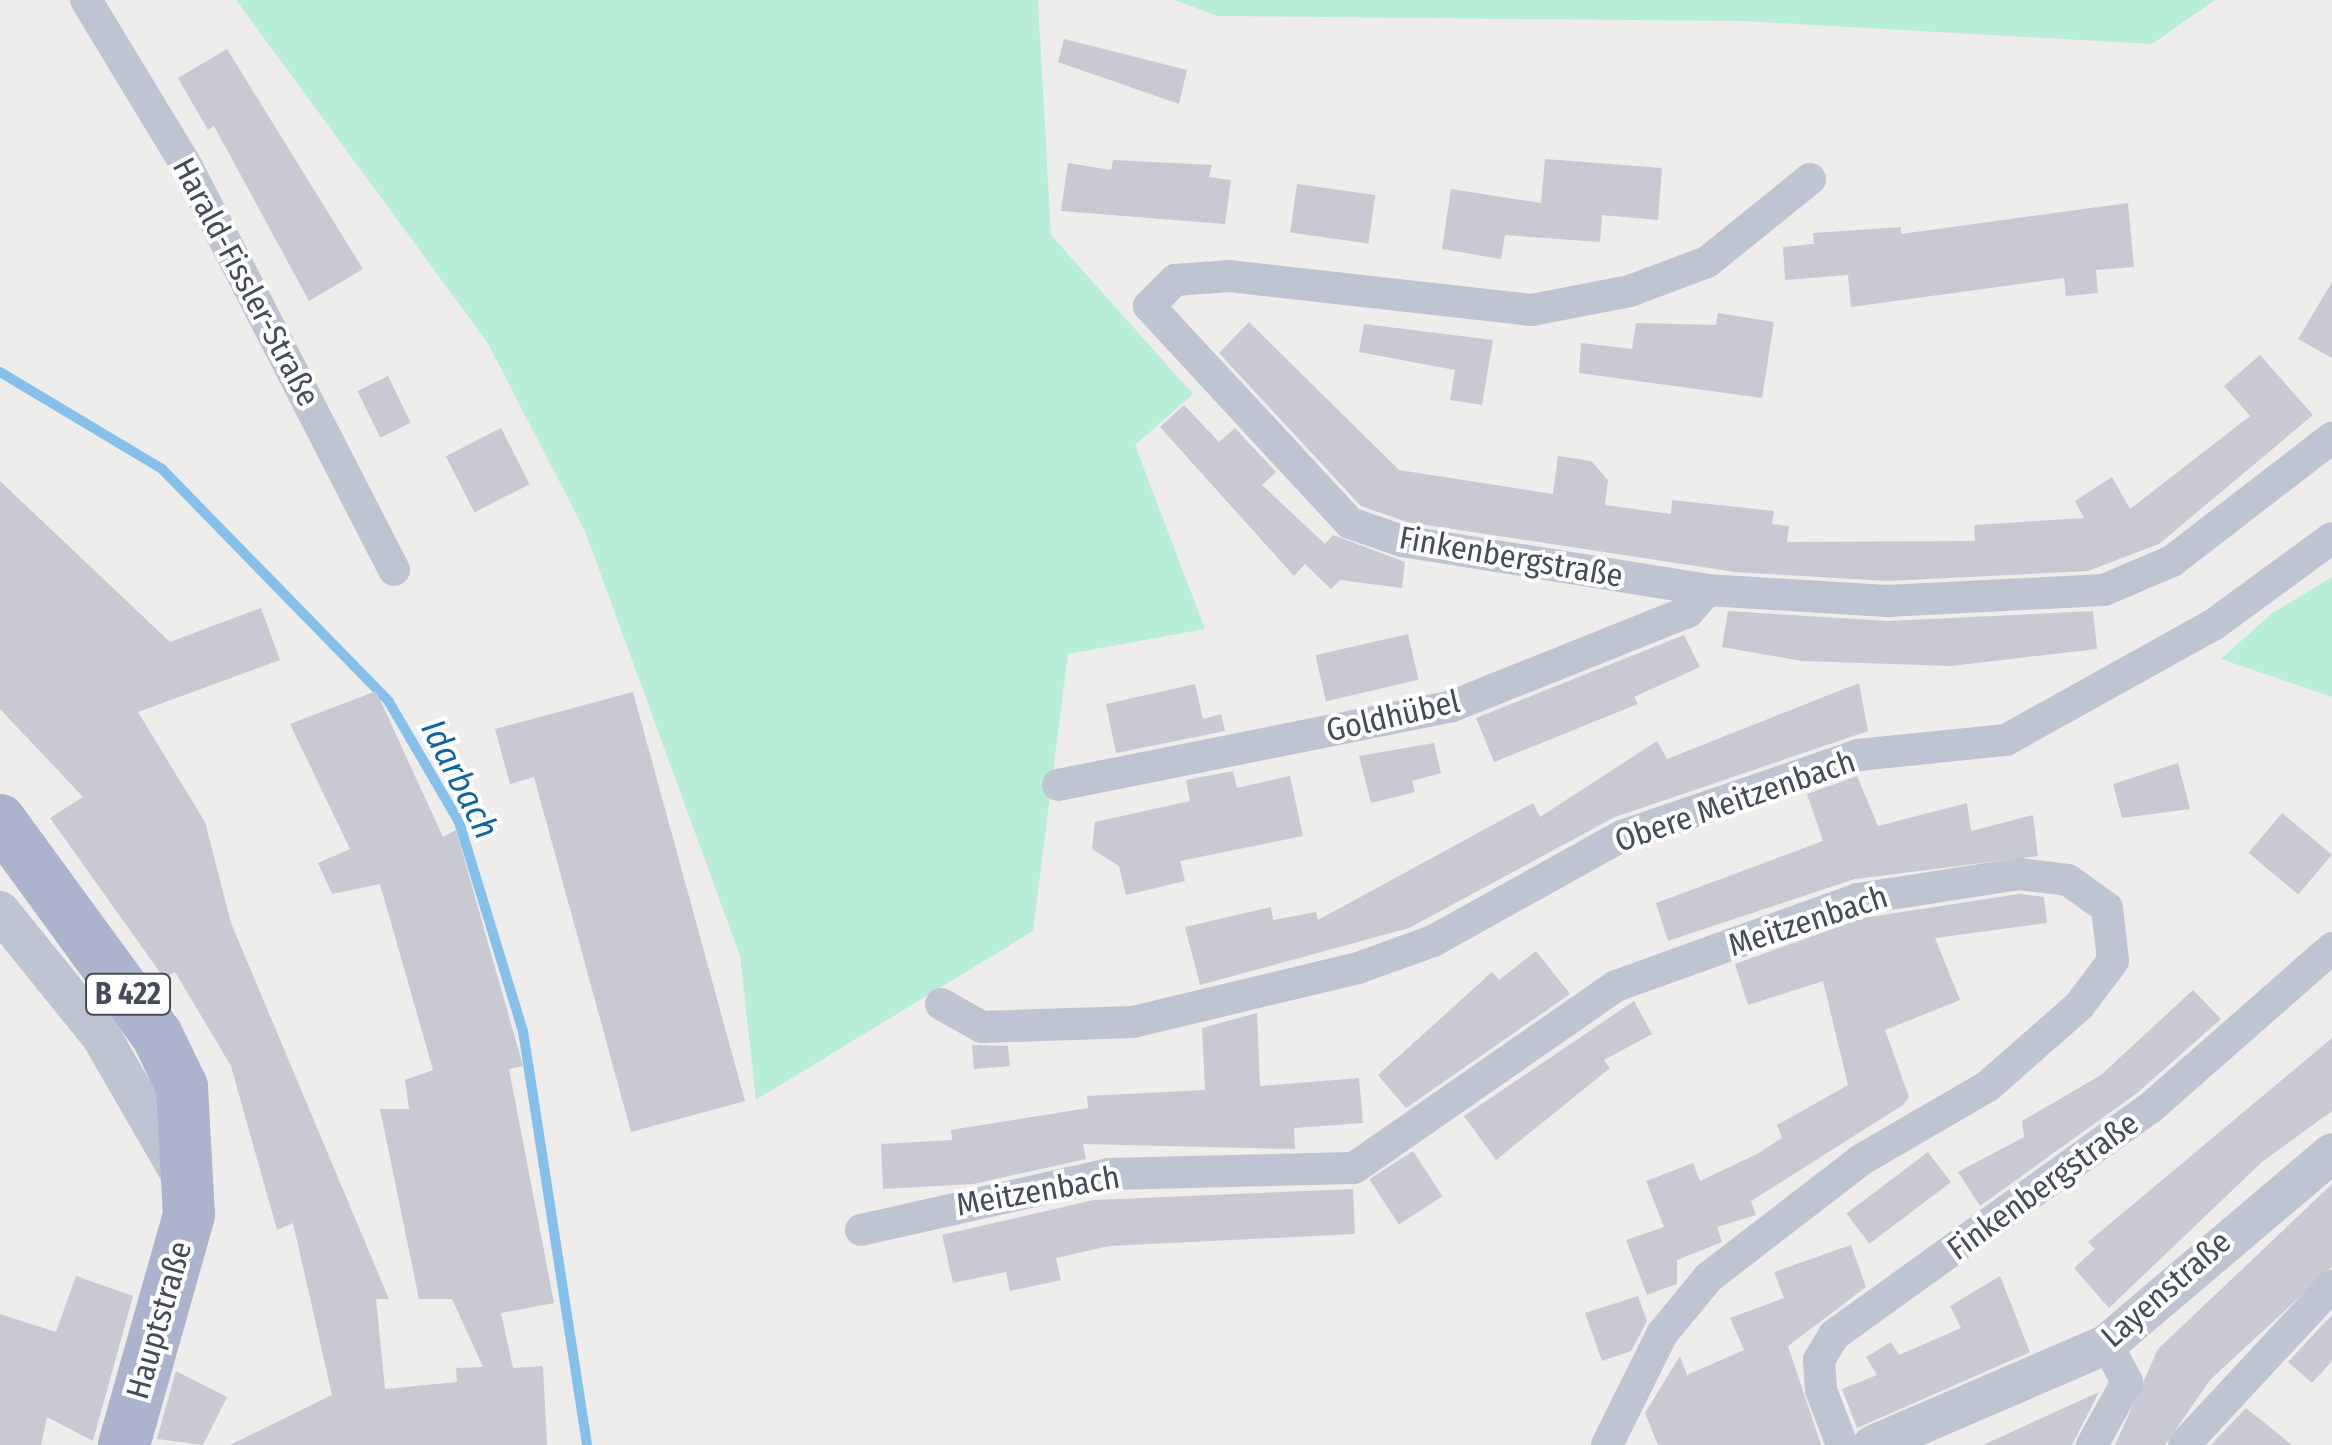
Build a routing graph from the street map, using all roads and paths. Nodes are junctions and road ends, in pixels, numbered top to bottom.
1 (86, 0) edge
2 (1810, 178) dead end
3 (2332, 438) edge
4 (2332, 538) edge
5 (394, 570) dead end
6 (1707, 590) junction
7 (1058, 785) dead end
8 (0, 820) edge
9 (0, 911) edge
10 (2332, 948) edge
11 (940, 1004) dead end
12 (2332, 1153) edge
13 (192, 1195) junction
14 (860, 1230) dead end
15 (2332, 1286) edge
16 (2107, 1344) junction
17 (124, 1445) edge
18 (1607, 1445) edge
19 (1842, 1445) edge
20 (1874, 1445) edge
21 (2092, 1445) edge
22 (2184, 1445) edge

1 - 5 street, Harald-Fissler-Straße
2 - 6 street, Finkenbergstraße
3 - 6 street, Finkenbergstraße
4 - 11 street, Obere Meitzenbach
6 - 7 street, Goldhübel
8 - 13 main road, B 422
9 - 13 street
10 - 19 street, Finkenbergstraße
12 - 16 street, Layenstraße
13 - 17 main road, Hauptstraße / B 422
14 - 18 street, Meitzenbach
15 - 22 street
16 - 20 street, Layenstraße
16 - 21 street

